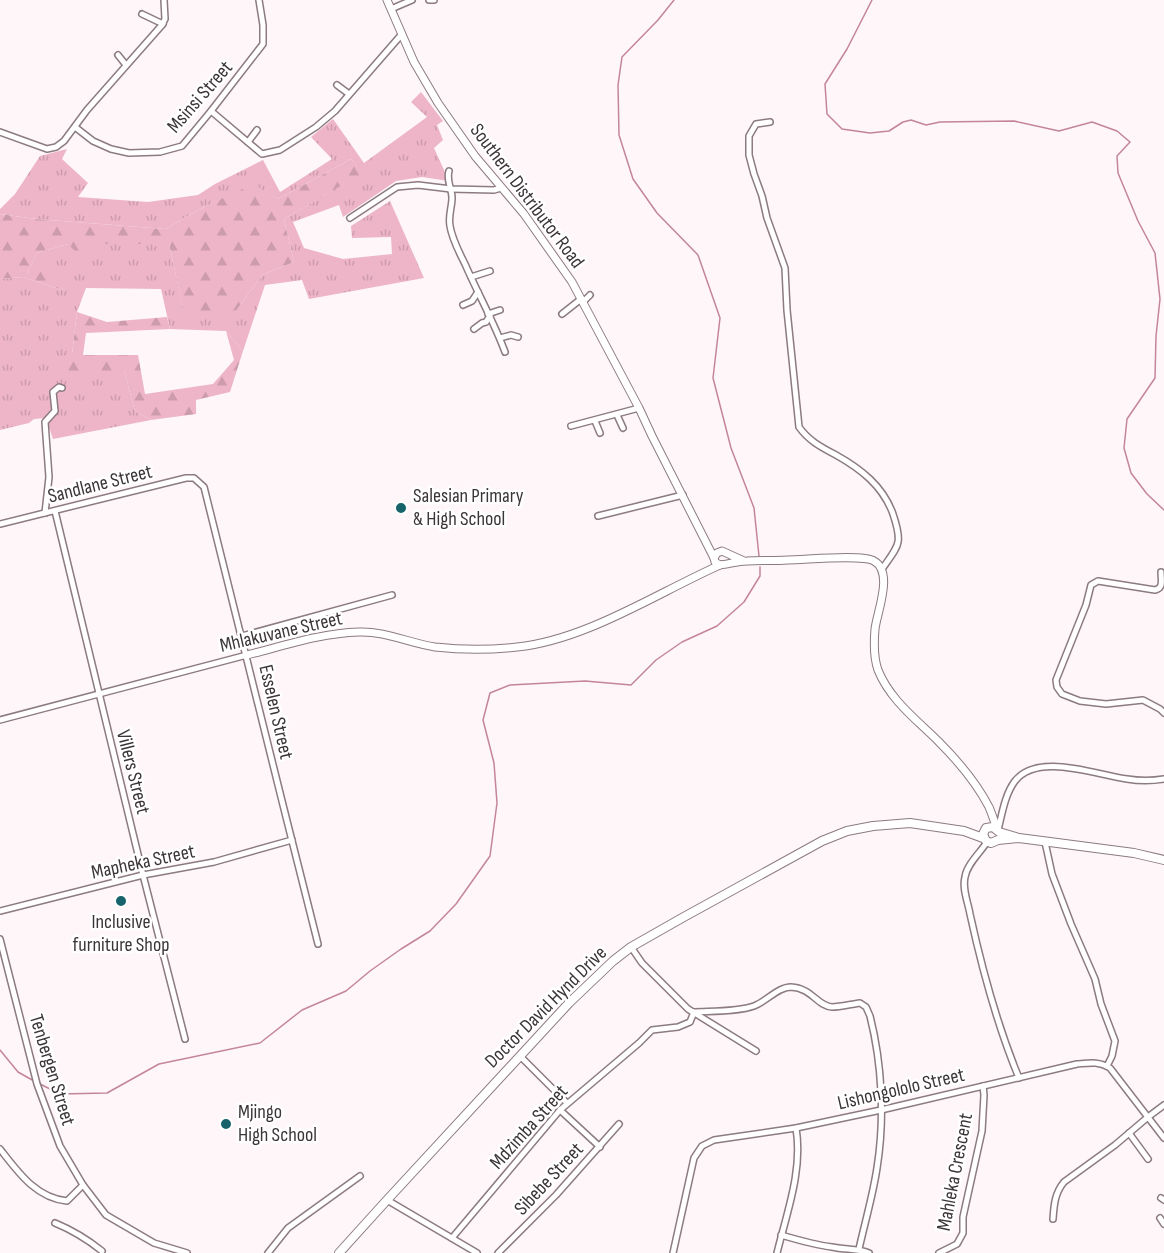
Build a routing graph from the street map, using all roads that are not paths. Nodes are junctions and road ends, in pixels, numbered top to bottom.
1 (164, 0) edge
2 (259, 0) edge
3 (387, 0) edge
4 (411, 0) edge
5 (429, 0) edge
6 (434, 0) edge
7 (391, 9) junction
8 (142, 14) dead end
9 (163, 24) junction
10 (402, 34) junction
11 (118, 55) dead end
12 (126, 65) junction
13 (337, 85) dead end
14 (349, 94) junction
15 (211, 111) junction
16 (770, 122) dead end
17 (75, 127) junction
18 (258, 129) dead end
19 (0, 132) edge
20 (248, 142) junction
21 (449, 171) dead end
22 (500, 183) junction
23 (451, 189) junction
24 (459, 210) dead end
25 (450, 211) junction
26 (350, 218) dead end
27 (449, 223) junction
28 (442, 225) dead end
29 (461, 238) dead end
30 (455, 241) junction
31 (447, 245) dead end
32 (466, 268) junction
33 (490, 271) dead end
34 (460, 273) dead end
35 (471, 277) junction
36 (478, 292) junction
37 (590, 295) dead end
38 (582, 300) junction
39 (463, 305) dead end
40 (500, 310) dead end
41 (562, 314) dead end
42 (489, 315) junction
43 (474, 329) dead end
44 (518, 337) dead end
45 (500, 338) junction
46 (606, 346) junction
47 (599, 351) dead end
48 (505, 352) dead end
49 (621, 374) junction
50 (614, 379) dead end
51 (62, 388) dead end
52 (639, 408) junction
53 (590, 414) dead end
54 (617, 415) junction
55 (593, 421) junction
56 (571, 426) dead end
57 (623, 428) dead end
58 (600, 433) dead end
59 (204, 487) joint
60 (683, 495) junction
61 (55, 511) junction
62 (45, 513) junction
63 (598, 516) dead end
64 (0, 524) edge
65 (705, 542) junction
66 (724, 552) junction
67 (745, 561) junction
68 (719, 562) junction
69 (882, 569) junction
70 (1161, 572) dead end
71 (392, 595) dead end
72 (242, 636) junction
73 (247, 655) junction
74 (99, 694) junction
75 (1164, 713) edge
76 (0, 720) edge
77 (1164, 779) edge
78 (989, 807) junction
79 (987, 828) junction
80 (964, 831) junction
81 (998, 832) junction
82 (292, 840) junction
83 (985, 840) junction
84 (1045, 842) junction
85 (1164, 860) edge
86 (144, 875) junction
87 (0, 911) edge
88 (0, 939) edge
89 (318, 944) dead end
90 (631, 947) junction
91 (694, 1012) junction
92 (185, 1040) dead end
93 (756, 1051) dead end
94 (520, 1056) junction
95 (1107, 1066) junction
96 (1019, 1078) junction
97 (983, 1086) junction
98 (567, 1103) junction
99 (1164, 1105) edge
100 (561, 1110) junction
101 (881, 1110) junction
102 (1148, 1117) junction
103 (619, 1124) dead end
104 (796, 1128) junction
105 (1129, 1133) junction
106 (1164, 1138) edge
107 (600, 1147) junction
108 (0, 1149) edge
109 (1148, 1159) dead end
110 (360, 1176) dead end
111 (83, 1185) junction
112 (387, 1200) junction
113 (1161, 1217) edge
114 (1053, 1219) dead end
115 (55, 1222) dead end
116 (1164, 1224) edge
117 (781, 1235) junction
118 (452, 1238) junction
119 (859, 1249) junction
120 (102, 1251) dead end
121 (187, 1253) edge
122 (268, 1253) edge
123 (339, 1253) edge
124 (477, 1253) edge
125 (498, 1253) edge
126 (673, 1253) edge
127 (777, 1253) edge
128 (869, 1253) edge
129 (939, 1253) edge

1 - 9 street
2 - 15 street, Msinsi Street
3 - 7 street, Southern Distributor Road
4 - 7 street
5 - 6 street
7 - 10 street, Southern Distributor Road
8 - 9 street
9 - 12 street
10 - 14 street
10 - 22 street, Southern Distributor Road
11 - 12 street
12 - 17 street
13 - 14 street
14 - 20 street
15 - 17 street, Msinsi Street
15 - 20 street
16 - 69 street
17 - 19 street
18 - 20 street
21 - 23 street
22 - 23 street
22 - 38 street, Southern Distributor Road
23 - 25 street
23 - 26 street
24 - 25 street
25 - 27 street
27 - 28 street
27 - 30 street
29 - 30 street
30 - 31 street
30 - 32 street
32 - 34 street
32 - 35 street
33 - 35 street
35 - 36 street
36 - 39 street
36 - 42 street
37 - 38 street
38 - 41 street
38 - 46 street, Southern Distributor Road
40 - 42 street
42 - 43 street
42 - 45 street
44 - 45 street
45 - 48 street
46 - 47 street
46 - 49 street, Southern Distributor Road
49 - 50 street
49 - 52 street, Southern Distributor Road
51 - 62 street
52 - 54 street
52 - 60 street, Southern Distributor Road
53 - 55 street
54 - 55 street
54 - 57 street
55 - 56 street
55 - 58 street
59 - 61 street, Sandlane Street
59 - 72 street, Esselen Street
60 - 63 street
60 - 65 street, Southern Distributor Road
61 - 62 street, Sandlane Street
61 - 74 street, Villers Street
62 - 64 street, Sandlane Street
65 - 66 street
65 - 68 street, Southern Distributor Road
66 - 67 street
66 - 68 street, Mhlakuvane Street
66 - 68 street
67 - 68 street
67 - 69 street
68 - 73 street, Mhlakuvane Street
69 - 78 street
70 - 75 street
71 - 72 street
72 - 73 street, Esselen Street
73 - 74 street, Mhlakuvane Street
73 - 82 street, Esselen Street
74 - 76 street, Mhlakuvane Street
74 - 86 street, Villers Street
77 - 81 street
78 - 79 street
78 - 81 street
79 - 80 main road, Doctor David Hynd Drive
79 - 81 main road
79 - 83 main road
80 - 83 main road, Doctor David Hynd Drive
80 - 90 main road, Doctor David Hynd Drive
81 - 83 main road
81 - 84 main road
82 - 86 street, Mapheka Street
82 - 89 street, Esselen Street
83 - 96 street
84 - 85 main road
84 - 95 street
86 - 87 street, Mapheka Street
86 - 92 street, Villers Street
88 - 111 street, Tenbergen Street
90 - 91 street
90 - 94 main road, Doctor David Hynd Drive
91 - 93 street
91 - 98 street, Mdzimba Street
91 - 101 street
94 - 98 street
94 - 112 main road, Doctor David Hynd Drive
95 - 96 street, Lishongololo Street
95 - 102 street
96 - 97 street, Lishongololo Street
97 - 101 street, Lishongololo Street
97 - 129 street, Mahleka Crescent
98 - 100 street, Mdzimba Street
99 - 102 street
100 - 107 street
100 - 118 street, Mdzimba Street
101 - 104 street, Lishongololo Street
101 - 119 street
102 - 105 street
102 - 106 street
103 - 107 street, Sibebe Street
104 - 117 street
104 - 126 street, Lishongololo Street
105 - 109 street
105 - 114 street
107 - 125 street, Sibebe Street
108 - 111 street
110 - 122 street
111 - 121 street, Tenbergen Street
112 - 118 street
112 - 123 main road, Doctor David Hynd Drive
113 - 116 street
115 - 120 street
117 - 119 street
117 - 127 street
118 - 124 street
119 - 128 street

